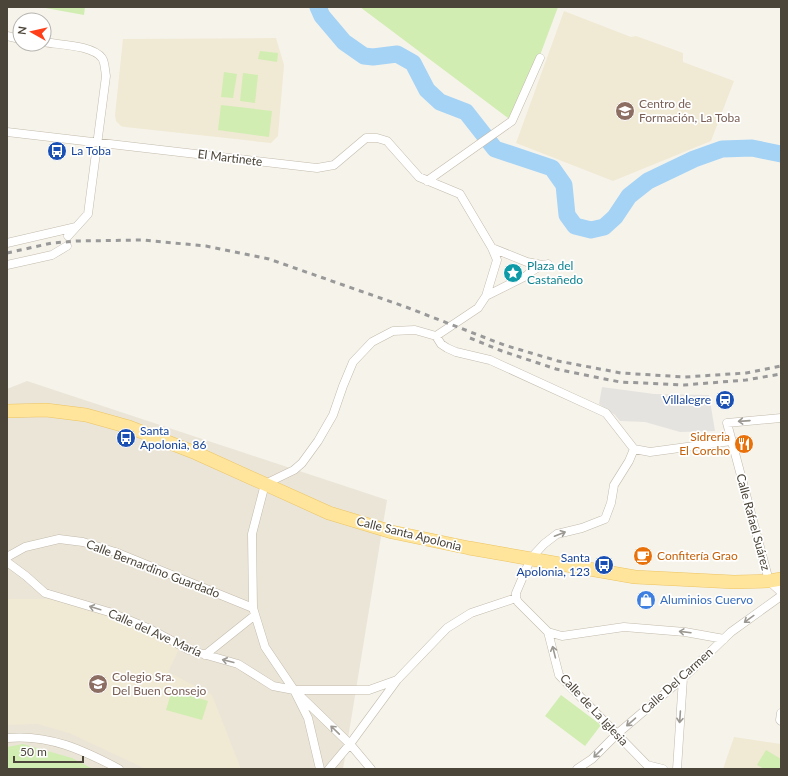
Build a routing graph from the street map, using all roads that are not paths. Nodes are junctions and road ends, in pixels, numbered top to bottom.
1 (52, 43) edge
2 (540, 58) dead end
3 (7, 132) edge
4 (97, 142) junction
5 (427, 181) junction
6 (76, 227) junction
7 (68, 236) dead end
8 (7, 243) edge
9 (67, 246) dead end
10 (492, 248) junction
11 (7, 265) edge
12 (486, 296) junction
13 (436, 336) junction
14 (7, 411) edge
15 (781, 418) edge
16 (731, 441) junction
17 (634, 449) junction
18 (265, 484) junction
19 (7, 557) edge
20 (530, 558) junction
21 (7, 562) edge
22 (775, 580) edge
23 (781, 592) edge
24 (781, 596) edge
25 (516, 598) junction
26 (254, 611) junction
27 (548, 632) junction
28 (724, 639) junction
29 (205, 655) junction
30 (683, 678) junction
31 (397, 680) junction
32 (294, 690) junction
33 (781, 713) edge
34 (781, 721) edge
35 (617, 734) junction
36 (7, 738) edge
37 (350, 744) junction
38 (119, 769) edge
39 (320, 769) edge
40 (329, 769) edge
41 (371, 769) edge
42 (577, 769) edge
43 (662, 769) edge
44 (677, 769) edge

1 - 4 street
2 - 5 street
3 - 4 street, El Martinete
4 - 5 street, El Martinete
4 - 6 street
5 - 10 street, El Martinete
6 - 7 street
6 - 8 street
9 - 11 street
10 - 12 street, El Martinete
10 - 12 street
12 - 13 street, El Martinete
13 - 17 street
13 - 18 street
14 - 18 main road, Calle Santa Apolonia
15 -> 16 street, Calle Rafael Suárez
16 - 17 street
16 - 22 street, Calle Rafael Suárez
20 -> 17 street
18 - 20 main road, Calle Santa Apolonia
18 - 26 street
19 - 26 street, Calle Bernardino Guardado
20 - 22 main road, Calle Santa Apolonia
20 - 25 street
29 -> 21 street, Calle del Ave María
22 - 23 street
24 -> 28 street, Calle Del Carmen
25 - 27 street, Calle de La Iglesia
25 - 31 street
26 - 29 street
26 - 32 street
28 -> 27 street
35 -> 27 street, Calle de La Iglesia
28 - 30 street, Calle Del Carmen
32 -> 29 street, Calle del Ave María
30 -> 35 street, Calle Del Carmen
30 -> 44 street
31 - 32 street, Calle del Ave María
31 - 37 street
37 -> 32 street
32 - 39 street
33 - 34 street
35 -> 42 street, Calle Del Carmen
35 - 43 street, Calle de La Iglesia
36 - 38 street
37 - 40 street
37 - 41 street

